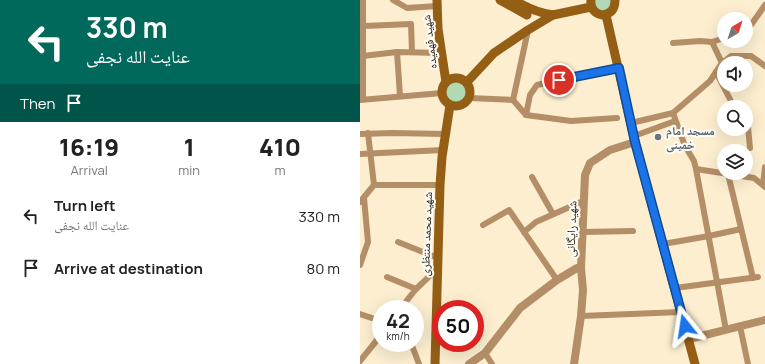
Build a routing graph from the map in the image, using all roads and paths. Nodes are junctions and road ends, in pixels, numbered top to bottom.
1 (363, 0) edge
2 (393, 0) edge
3 (500, 0) edge
4 (514, 0) edge
5 (614, 0) edge
6 (437, 3) edge
7 (591, 3) edge
8 (765, 5) edge
9 (529, 12) junction
10 (362, 15) edge
11 (553, 15) junction
12 (606, 15) junction
13 (753, 22) edge
14 (364, 26) junction
15 (528, 30) junction
16 (717, 40) edge
17 (712, 42) junction
18 (673, 43) dead end
19 (397, 52) junction
20 (412, 52) junction
21 (441, 53) junction
22 (363, 56) junction
23 (718, 56) edge
24 (753, 57) edge
25 (444, 66) junction
26 (765, 66) edge
27 (619, 68) junction
28 (716, 72) joint
29 (473, 75) junction
30 (446, 82) junction
31 (467, 82) junction
32 (442, 93) junction
33 (400, 96) junction
34 (469, 98) junction
35 (361, 99) edge
36 (513, 100) junction
37 (730, 100) edge
38 (450, 105) junction
39 (673, 113) junction
40 (526, 114) junction
41 (617, 118) dead end
42 (646, 119) junction
43 (675, 121) junction
44 (631, 123) junction
45 (650, 130) junction
46 (360, 134) edge
47 (368, 134) junction
48 (446, 134) junction
49 (634, 139) junction
50 (443, 150) junction
51 (370, 153) junction
52 (360, 154) edge
53 (765, 167) edge
54 (696, 169) junction
55 (717, 172) edge
56 (532, 177) dead end
57 (753, 178) edge
58 (729, 180) edge
59 (374, 185) junction
60 (440, 185) junction
61 (764, 185) edge
62 (362, 200) edge
63 (583, 201) junction
64 (553, 214) junction
65 (483, 225) dead end
66 (741, 229) junction
67 (633, 231) dead end
68 (524, 232) junction
69 (583, 232) junction
70 (709, 236) junction
71 (398, 242) dead end
72 (663, 244) junction
73 (438, 258) junction
74 (360, 265) edge
75 (581, 268) junction
76 (437, 269) junction
77 (387, 277) dead end
78 (557, 280) junction
79 (717, 282) junction
80 (675, 288) junction
81 (416, 289) junction
82 (407, 300) edge
83 (681, 312) junction
84 (360, 314) edge
85 (582, 316) junction
86 (372, 318) edge
87 (765, 320) edge
88 (740, 326) junction
89 (726, 330) junction
90 (689, 339) junction
91 (372, 346) edge
92 (414, 352) edge
93 (485, 353) junction
94 (360, 361) edge
95 (419, 364) edge
96 (435, 364) edge
97 (469, 364) edge
98 (492, 364) edge
99 (574, 364) edge
100 (695, 364) edge
101 (748, 364) edge

1 - 10 street
2 - 6 street
3 - 9 main road
4 - 9 main road
5 - 12 main road
6 - 21 main road, شهید فهمیده
7 - 11 main road
7 - 12 main road
8 - 13 street
9 - 11 main road
9 - 15 main road
10 - 14 street
11 - 15 main road
12 - 27 main road
14 - 20 street
14 - 22 street
15 - 29 main road
15 - 36 street
16 - 17 street
17 - 18 street
17 - 23 street
19 - 20 street
19 - 22 street
19 - 33 street
20 - 21 street
21 - 25 main road, شهید فهمیده
22 - 35 street
24 - 26 street
25 - 29 main road
25 - 30 main road, شهید فهمیده
27 - 40 street
27 - 44 main road
28 - 37 street
28 - 39 street
29 - 31 main road
30 - 31 main road, شهید فهمیده
30 - 32 main road, شهید فهمیده
31 - 34 main road
32 - 33 street
32 - 38 main road
33 - 35 street
34 - 36 street
34 - 38 main road
36 - 40 street
38 - 48 main road, شهید محمد منتظری
39 - 42 street
39 - 43 street
40 - 41 street
42 - 44 street
42 - 45 street
43 - 45 street
43 - 54 street
44 - 49 main road
45 - 49 street
46 - 47 street
47 - 48 street
47 - 51 street
48 - 50 main road, شهید محمد منتظری
49 - 63 street, شهید رایگانی
49 - 72 main road
50 - 51 street
50 - 60 main road, شهید محمد منتظری
51 - 52 street
51 - 59 street
53 - 61 street
54 - 55 street
54 - 70 street
56 - 64 street
57 - 61 street
58 - 66 street
59 - 60 street
59 - 62 street
60 - 73 main road, شهید محمد منتظری
62 - 74 street
63 - 64 street
63 - 69 street, شهید رایگانی
64 - 68 street
65 - 68 street
66 - 70 street
66 - 79 street
67 - 69 street
68 - 78 street
69 - 75 street, شهید رایگانی
70 - 72 street
70 - 79 street
71 - 73 street
72 - 80 main road
73 - 76 main road, شهید محمد منتظری
75 - 78 street, شهید رایگانی
75 - 85 street
76 - 81 street
76 - 96 main road, شهید محمد منتظری
77 - 81 street
78 - 93 street, شهید رایگانی
79 - 80 street
79 - 89 street
80 - 83 main road
81 - 82 street
83 - 85 street
83 - 90 main road
84 - 86 street
85 - 99 street
87 - 88 street
88 - 89 street
88 - 101 street
89 - 90 street
90 - 100 main road
91 - 94 street
92 - 95 street
93 - 97 street, شهید رایگانی
93 - 98 street

